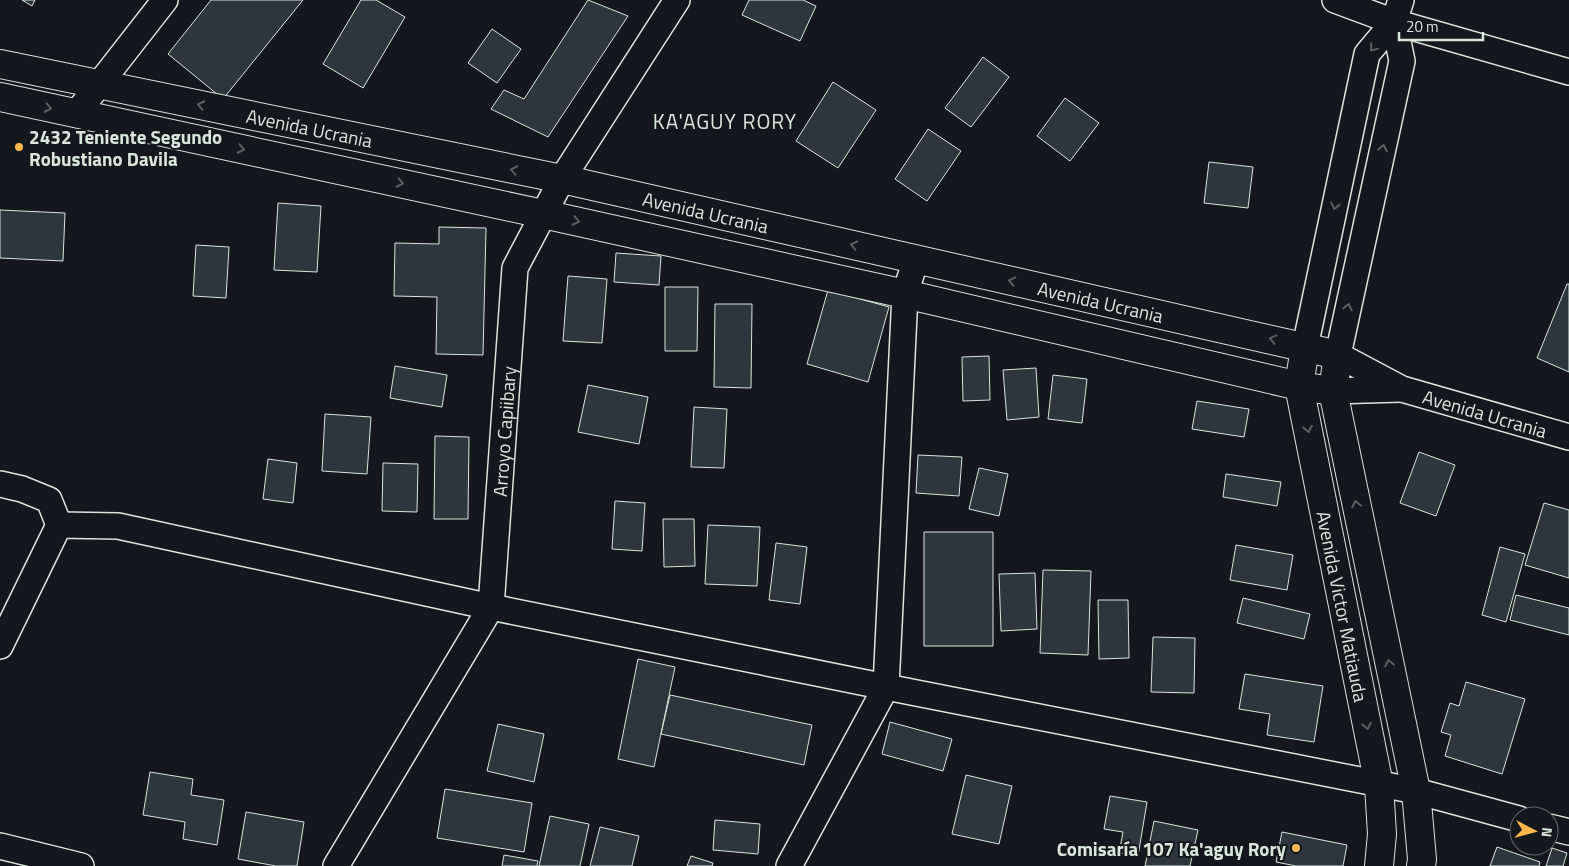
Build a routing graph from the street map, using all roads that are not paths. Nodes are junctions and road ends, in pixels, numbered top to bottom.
1 (165, 0) edge
2 (677, 0) edge
3 (1334, 0) edge
4 (1398, 11) edge
5 (0, 64) edge
6 (1569, 72) edge
7 (100, 85) junction
8 (0, 98) edge
9 (76, 114) junction
10 (562, 180) junction
11 (543, 214) junction
12 (916, 259) junction
13 (905, 294) junction
14 (1305, 346) junction
15 (1338, 354) junction
16 (1299, 386) junction
17 (1402, 389) junction
18 (1333, 391) junction
19 (1569, 437) edge
20 (0, 484) edge
21 (59, 525) junction
22 (491, 607) junction
23 (0, 646) edge
24 (886, 687) junction
25 (1379, 785) junction
26 (1416, 791) junction
27 (1509, 816) edge
28 (0, 846) edge
29 (81, 866) edge
30 (336, 866) edge
31 (789, 866) edge
32 (1379, 866) edge
33 (1421, 866) edge

1 - 7 street
2 - 10 street, Arroyo Capiibary
3 - 4 street
4 - 6 street
4 -> 14 street
15 -> 4 street
5 - 7 main road, Avenida Ucrania
7 - 9 street
10 -> 7 main road, Avenida Ucrania
8 -> 9 main road, Avenida Ucrania
9 -> 11 main road, Avenida Ucrania
10 - 11 street, Arroyo Capiibary
12 -> 10 main road, Avenida Ucrania
11 -> 13 main road, Avenida Ucrania
11 - 22 street, Arroyo Capiibary
12 - 13 street
14 -> 12 main road, Avenida Ucrania
13 - 16 main road, Avenida Ucrania
13 - 24 street
14 - 15 main road, Avenida Ucrania
14 - 16 main road, Avenida Victor Matiauda
15 - 17 street, Avenida Ucrania
15 - 18 main road, Avenida Victor Matiauda
16 - 18 main road, Avenida Ucrania
16 -> 25 main road, Avenida Victor Matiauda
17 - 18 street, Avenida Ucrania
17 - 19 street, Avenida Ucrania
26 -> 18 main road, Avenida Victor Matiauda
20 - 21 street
21 - 22 street
21 - 23 street
22 - 24 street
22 - 30 street, Arroyo Capiibary
24 - 25 street
24 - 31 street
25 - 26 street
25 - 32 main road, Avenida Victor Matiauda
26 - 27 street
26 - 33 main road, Avenida Victor Matiauda
28 - 29 street

